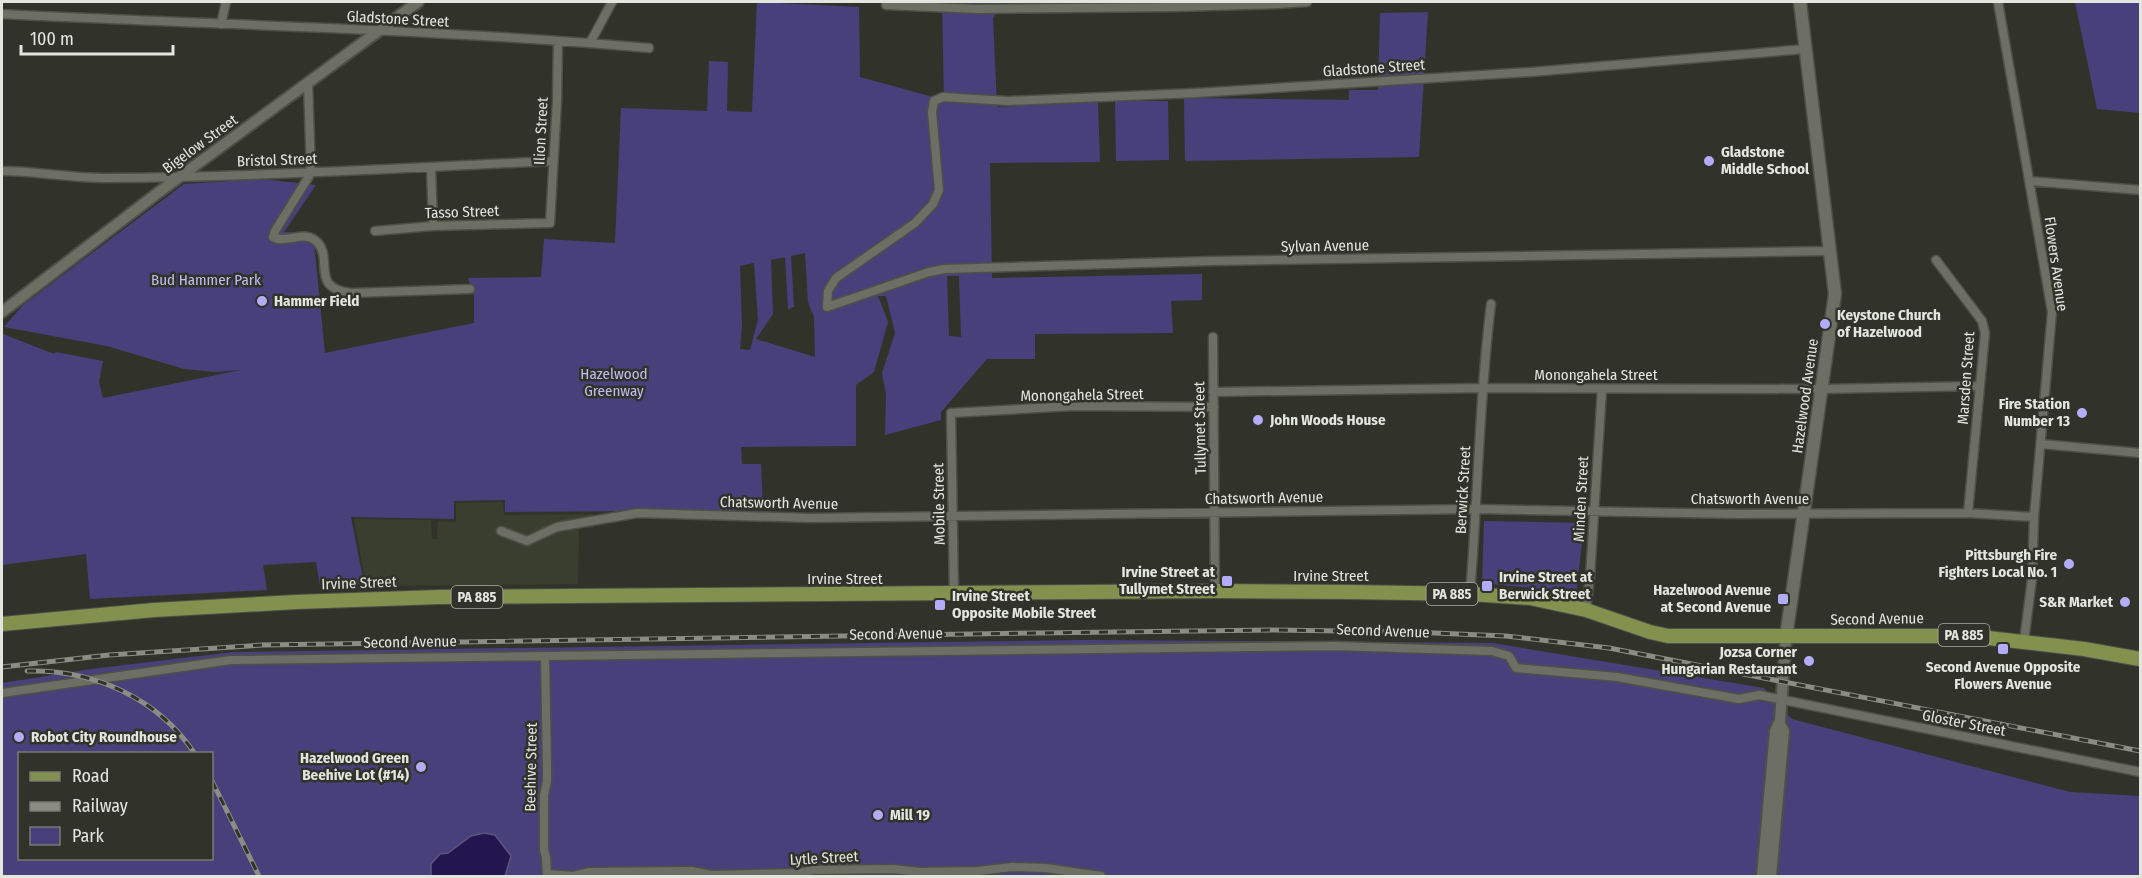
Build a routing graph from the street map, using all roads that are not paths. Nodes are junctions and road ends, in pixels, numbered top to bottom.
1 (226, 2) edge
2 (418, 2) edge
3 (612, 2) edge
4 (1307, 2) edge
5 (1800, 2) edge
6 (1998, 2) edge
7 (1250, 3) edge
8 (886, 5) dead end
9 (2, 14) edge
10 (221, 24) junction
11 (378, 31) junction
12 (558, 41) junction
13 (590, 42) junction
14 (649, 48) dead end
15 (1806, 49) junction
16 (309, 83) junction
17 (553, 161) junction
18 (431, 167) junction
19 (2, 171) edge
20 (311, 173) junction
21 (181, 177) junction
22 (2029, 181) junction
23 (2140, 190) edge
24 (550, 223) joint
25 (432, 226) junction
26 (375, 231) dead end
27 (1829, 251) junction
28 (1936, 260) dead end
29 (470, 289) dead end
30 (1491, 304) dead end
31 (827, 307) joint
32 (2, 312) edge
33 (1213, 337) dead end
34 (1979, 386) junction
35 (1481, 388) junction
36 (1602, 389) junction
37 (1821, 389) junction
38 (1213, 392) junction
39 (1214, 407) junction
40 (951, 413) joint
41 (2041, 444) junction
42 (2140, 453) edge
43 (1476, 508) junction
44 (1594, 511) junction
45 (1215, 512) junction
46 (1803, 513) junction
47 (1968, 513) junction
48 (952, 516) junction
49 (2034, 517) junction
50 (501, 531) dead end
51 (1215, 591) junction
52 (954, 594) junction
53 (1470, 594) junction
54 (1586, 610) junction
55 (2, 624) edge
56 (1684, 637) joint
57 (1786, 637) junction
58 (2024, 641) junction
59 (545, 656) junction
60 (2140, 658) edge
61 (2, 693) edge
62 (1782, 700) junction
63 (1780, 724) junction
64 (2140, 772) edge
65 (548, 875) edge
66 (1101, 876) edge
67 (1762, 876) edge
68 (1771, 876) edge

1 - 10 street
2 - 11 street, Bigelow Street
3 - 13 street
4 - 7 street
5 - 15 main road, Hazelwood Avenue
6 - 22 street, Flowers Avenue
7 - 8 street
9 - 10 street, Gladstone Street
10 - 11 street, Gladstone Street
11 - 12 street, Gladstone Street
11 - 16 street, Bigelow Street
12 - 13 street, Gladstone Street
12 - 17 street, Ilion Street
13 - 14 street, Gladstone Street
15 - 27 main road, Hazelwood Avenue
15 - 31 street, Gladstone Street
16 - 20 street
16 - 21 street, Bigelow Street
17 - 18 street, Bristol Street
17 - 24 street, Ilion Street
18 - 20 street, Bristol Street
18 - 25 street
19 - 21 street, Bristol Street
20 - 21 street, Bristol Street
20 - 29 street
21 - 32 street, Bigelow Street
22 - 23 street
22 - 41 street, Flowers Avenue
24 - 25 street, Tasso Street
25 - 26 street, Tasso Street
27 - 31 street, Sylvan Avenue
27 - 37 main road, Hazelwood Avenue
28 - 34 street, Marsden Street
30 - 35 street, Berwick Street
33 - 38 street, Tullymet Street
34 - 37 street, Monongahela Street
34 - 47 street, Marsden Street
35 - 36 street, Monongahela Street
35 - 38 street, Monongahela Street
35 - 43 street, Berwick Street
36 - 37 street, Monongahela Street
36 - 44 street, Minden Street
37 - 46 main road, Hazelwood Avenue
38 - 39 street, Tullymet Street
39 - 40 street, Monongahela Street
39 - 45 street, Tullymet Street
40 - 48 street, Mobile Street
41 - 42 street
41 - 49 street, Flowers Avenue
43 - 44 street, Chatsworth Avenue
43 - 45 street, Chatsworth Avenue
43 - 53 street, Berwick Street
44 - 46 street, Chatsworth Avenue
44 - 54 street, Minden Street
45 - 48 street, Chatsworth Avenue
45 - 51 street, Tullymet Street
46 - 47 street, Chatsworth Avenue
46 - 57 main road, Hazelwood Avenue
47 - 49 street, Chatsworth Avenue
48 - 50 street, Chatsworth Avenue
48 - 52 street, Mobile Street
49 - 58 street, Flowers Avenue
51 - 52 main road, Irvine Street / PA 885
51 - 53 main road, Irvine Street / PA 885
52 - 55 main road, Irvine Street / PA 885
53 - 54 main road, Irvine Street / PA 885
54 - 56 main road, Irvine Street / PA 885
56 - 57 main road, Second Avenue / PA 885
57 - 58 main road, Second Avenue / PA 885
57 - 62 street, Hazelwood Avenue
58 - 60 main road, Second Avenue / PA 885
59 - 61 street, Second Avenue
59 - 62 street, Second Avenue
59 - 65 street, Beehive Street
62 - 63 street, Hazelwood Avenue
62 - 64 street, Gloster Street
63 - 67 street, Hazelwood Avenue
63 - 68 street, Hazelwood Avenue
65 - 66 street, Lytle Street

